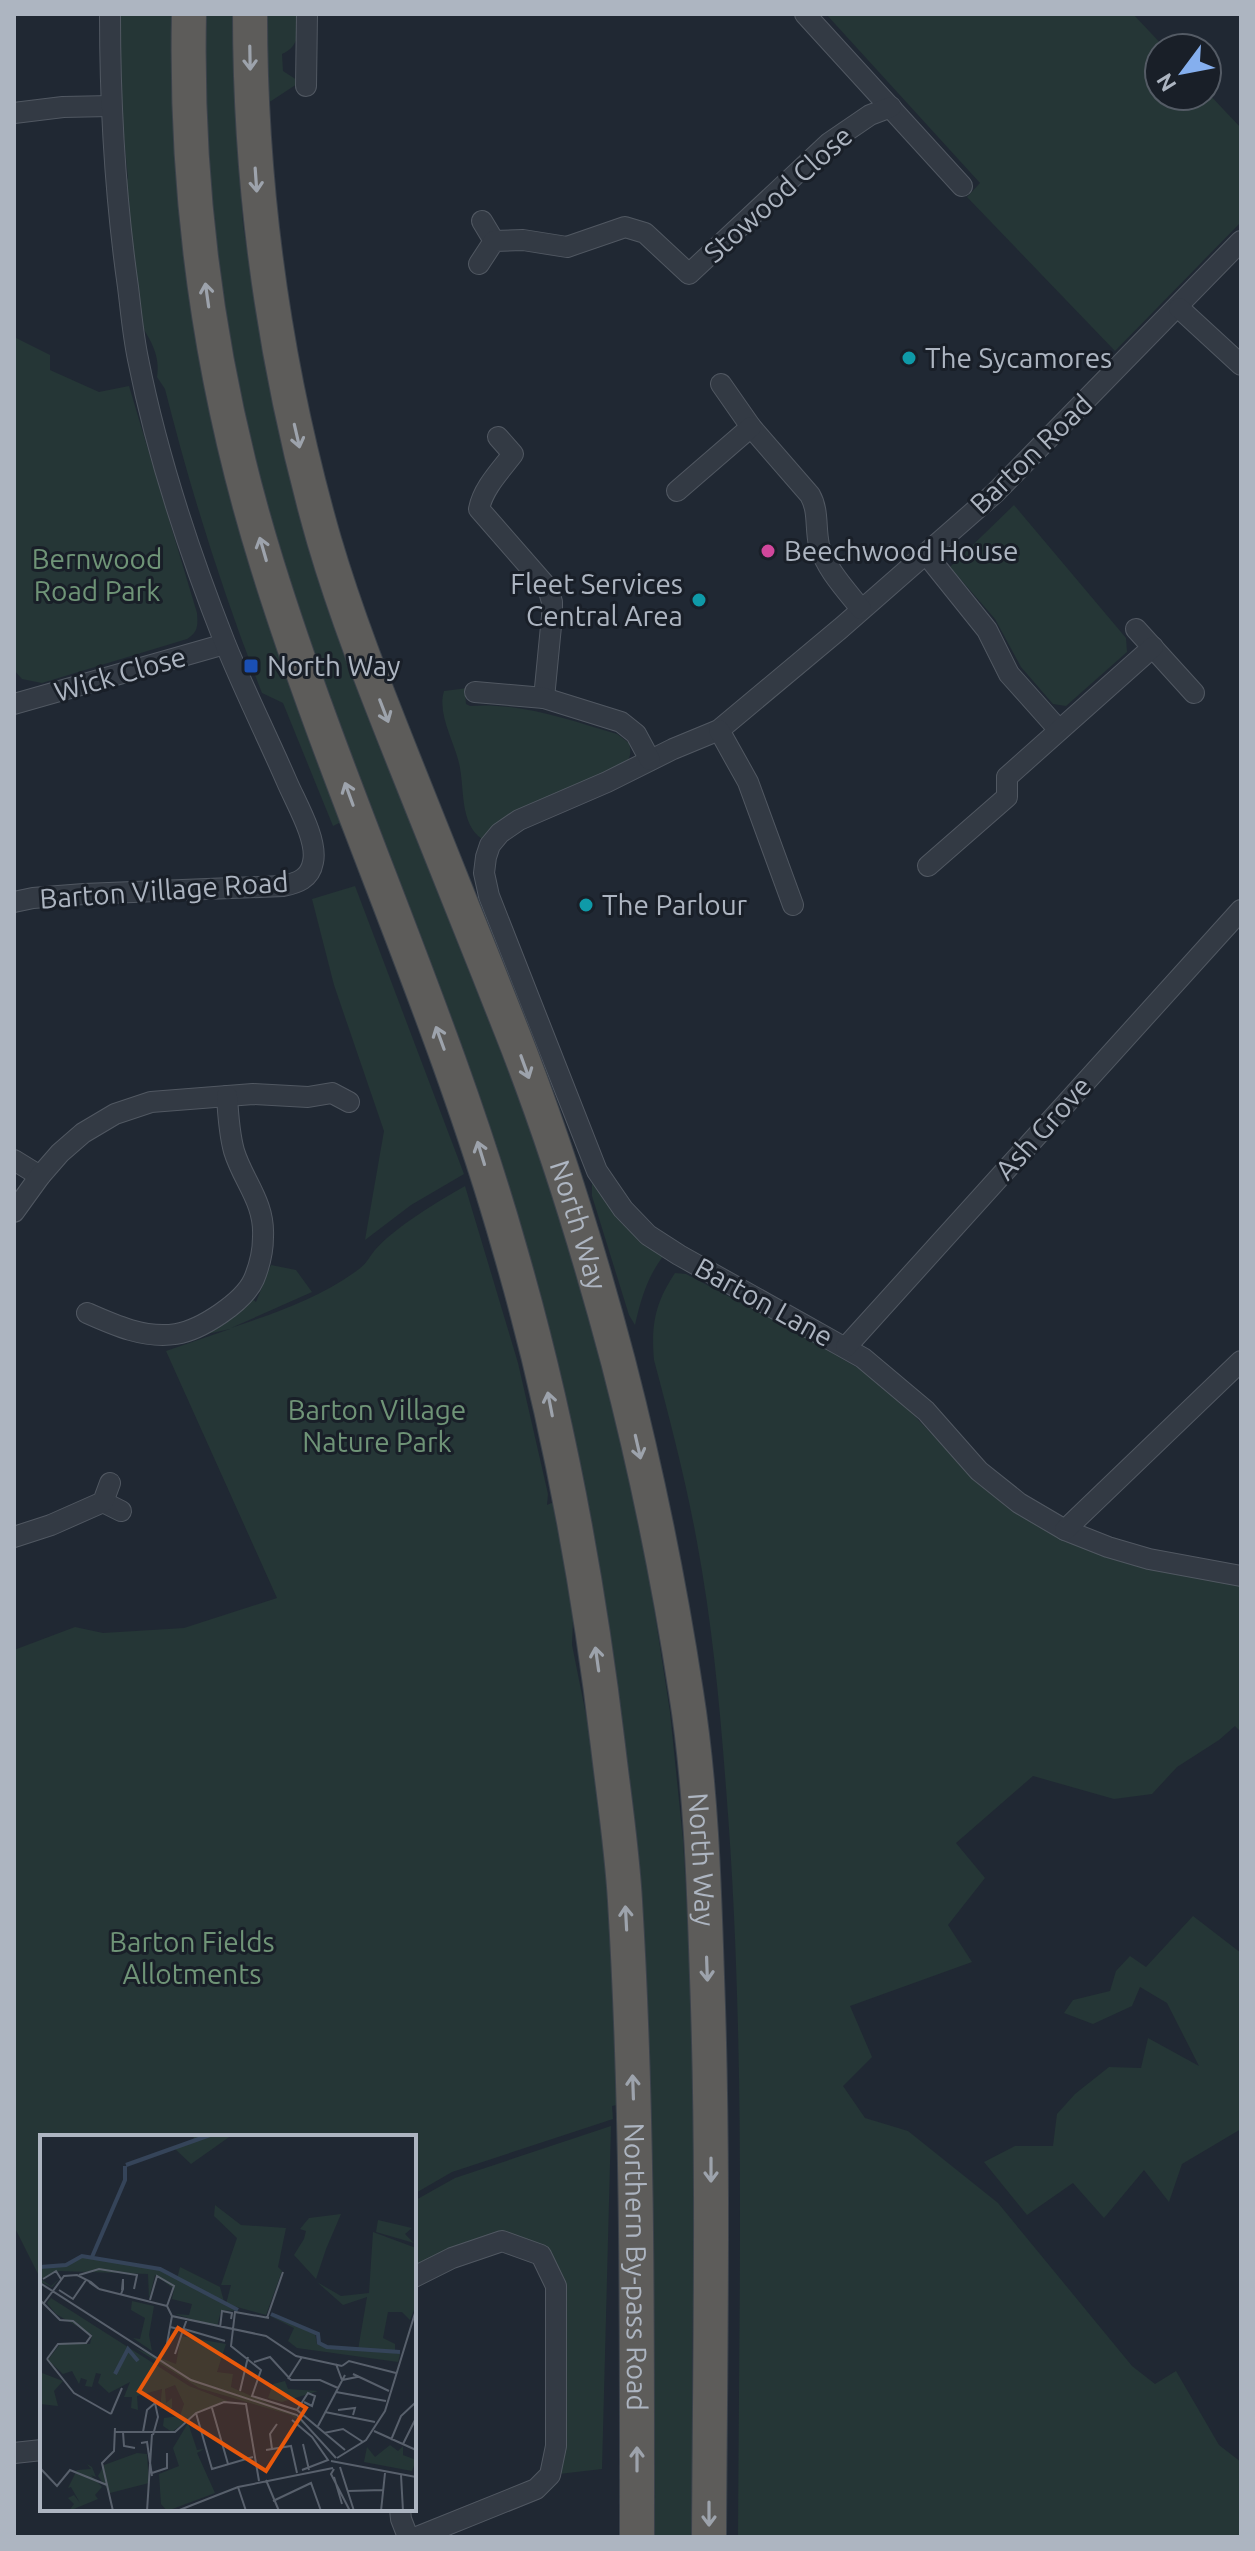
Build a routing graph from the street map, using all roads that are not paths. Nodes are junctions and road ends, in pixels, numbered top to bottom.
1 (110, 14) edge
2 (189, 14) edge
3 (250, 14) edge
4 (307, 14) edge
5 (805, 14) edge
6 (306, 86) dead end
7 (110, 106) junction
8 (891, 107) junction
9 (14, 113) edge
10 (962, 186) dead end
11 (482, 221) dead end
12 (494, 241) junction
13 (1241, 241) edge
14 (479, 264) dead end
15 (1179, 308) junction
16 (1241, 365) edge
17 (721, 384) dead end
18 (751, 427) junction
19 (498, 437) dead end
20 (677, 491) dead end
21 (926, 554) junction
22 (861, 609) junction
23 (1136, 629) dead end
24 (225, 644) junction
25 (1153, 647) junction
26 (475, 692) dead end
27 (1194, 693) dead end
28 (544, 698) junction
29 (14, 704) edge
30 (719, 730) junction
31 (1059, 730) junction
32 (650, 760) junction
33 (490, 845) joint
34 (928, 866) dead end
35 (14, 902) edge
36 (793, 905) dead end
37 (1241, 910) edge
38 (227, 1096) junction
39 (349, 1102) dead end
40 (14, 1160) edge
41 (40, 1176) junction
42 (14, 1212) edge
43 (87, 1313) dead end
44 (846, 1347) junction
45 (1241, 1361) edge
46 (111, 1498) dead end
47 (1065, 1530) junction
48 (14, 1537) edge
49 (1241, 1576) edge
50 (416, 2276) edge
51 (40, 2450) edge
52 (14, 2453) edge
53 (400, 2511) edge
54 (408, 2537) edge
55 (417, 2537) edge
56 (637, 2537) edge
57 (709, 2537) edge

1 - 7 street
56 -> 2 highway, Northern By-pass Road
3 -> 57 highway, North Way
4 - 6 street
5 - 8 street
7 - 9 street
7 - 24 street
8 - 10 street
8 - 12 street, Stowood Close
11 - 12 street
12 - 14 street
13 - 15 street, Barton Road
15 - 16 street
15 - 21 street, Barton Road
17 - 18 street
18 - 20 street
18 - 22 street
19 - 28 street
21 - 22 street, Barton Road
21 - 31 street
22 - 30 street, Barton Road
23 - 25 street
24 - 29 street, Wick Close
24 - 35 street, Barton Village Road
25 - 27 street
25 - 31 street
26 - 28 street
28 - 32 street
30 - 32 street, Barton Road
30 - 36 street
31 - 34 street
32 - 33 street, Barton Road
33 - 44 street, Barton Lane
37 - 44 street, Ash Grove
38 - 39 street
38 - 41 street
38 - 43 street
40 - 41 street
41 - 42 street
44 - 47 street, Barton Lane
45 - 47 street
46 - 48 street
47 - 49 street, Barton Lane
50 - 55 street
51 - 52 street
53 - 54 street

